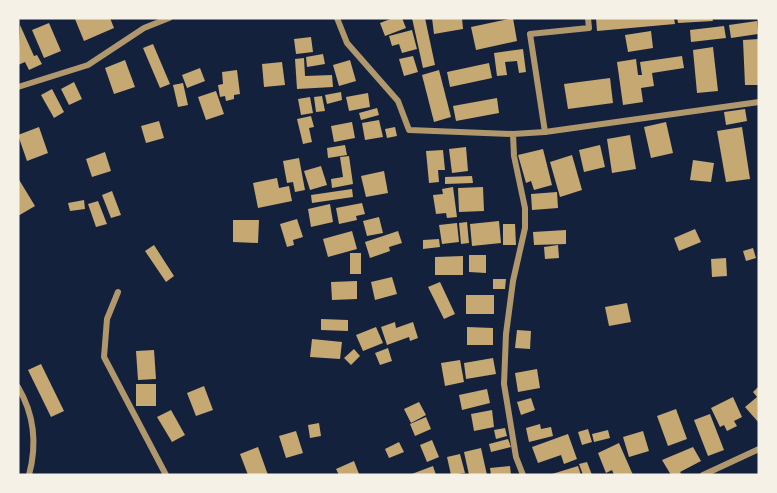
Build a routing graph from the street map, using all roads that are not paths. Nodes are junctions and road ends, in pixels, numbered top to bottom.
1 (168, 18) edge
2 (337, 18) edge
3 (588, 18) edge
4 (18, 87) edge
5 (759, 102) edge
6 (545, 132) junction
7 (513, 134) junction
8 (118, 292) dead end
9 (18, 387) edge
10 (759, 449) edge
11 (29, 475) edge
12 (166, 475) edge
13 (523, 475) edge
14 (702, 475) edge

1 - 4 street
2 - 7 street
3 - 6 street
5 - 6 street
6 - 7 street
7 - 13 street
8 - 12 street
9 - 11 street
10 - 14 street

